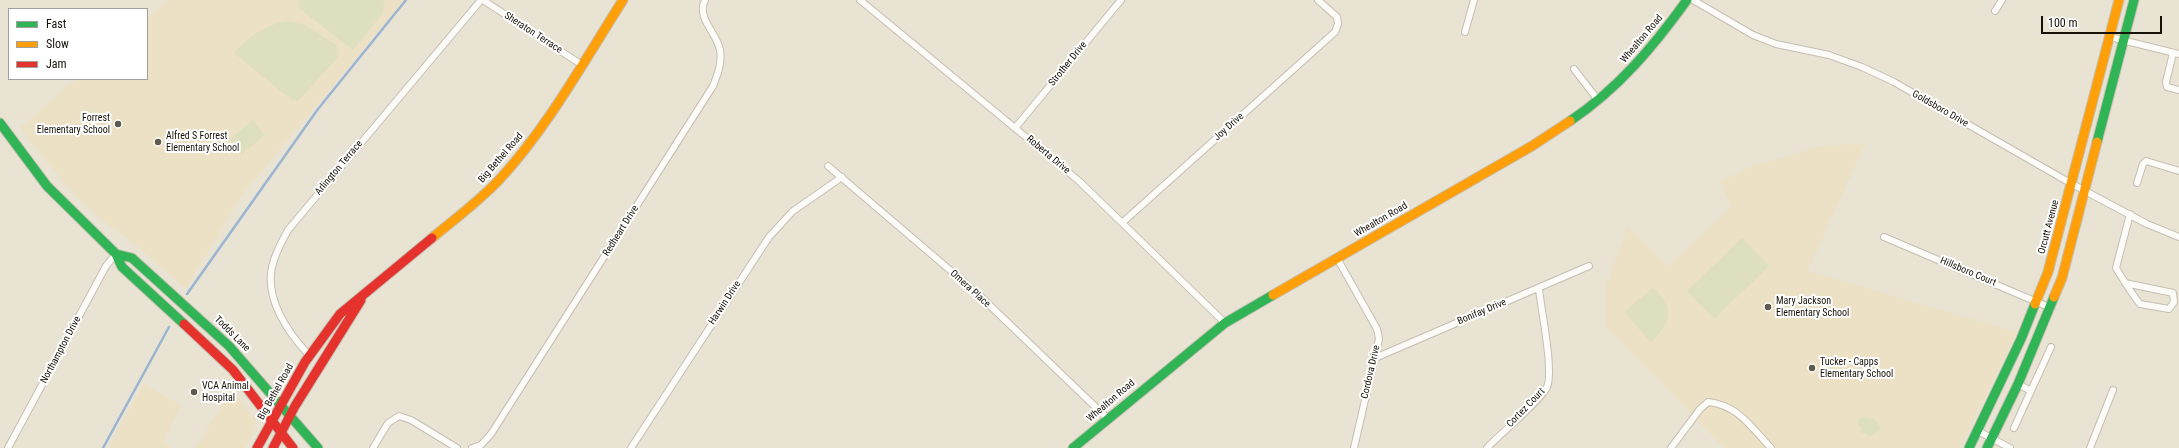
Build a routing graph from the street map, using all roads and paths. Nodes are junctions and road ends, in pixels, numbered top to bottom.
1 (482, 0) edge
2 (706, 0) edge
3 (860, 0) edge
4 (1121, 0) edge
5 (1318, 0) edge
6 (1474, 0) edge
7 (1687, 0) edge
8 (1694, 0) edge
9 (2002, 0) edge
10 (2119, 0) edge
11 (2134, 0) edge
12 (623, 2) edge
13 (1995, 11) dead end
14 (1465, 32) dead end
15 (2110, 37) junction
16 (2124, 40) junction
17 (2176, 54) edge
18 (582, 65) junction
19 (1574, 69) dead end
20 (2179, 90) edge
21 (1598, 100) junction
22 (0, 123) edge
23 (1016, 128) junction
24 (828, 166) dead end
25 (2179, 171) edge
26 (842, 177) junction
27 (2137, 183) dead end
28 (2072, 184) junction
29 (2086, 191) junction
30 (2130, 214) junction
31 (1123, 222) junction
32 (1884, 237) dead end
33 (2179, 237) edge
34 (116, 254) junction
35 (1337, 258) junction
36 (1589, 266) dead end
37 (2124, 283) junction
38 (1539, 289) junction
39 (364, 295) junction
40 (2037, 302) junction
41 (2051, 308) junction
42 (1225, 323) junction
43 (2051, 347) dead end
44 (309, 355) junction
45 (1375, 358) junction
46 (2018, 384) junction
47 (2113, 390) dead end
48 (2031, 391) junction
49 (280, 404) junction
50 (290, 416) junction
51 (1107, 418) junction
52 (273, 420) junction
53 (2014, 428) dead end
54 (1978, 431) junction
55 (282, 432) junction
56 (1992, 439) junction
57 (8, 448) edge
58 (257, 448) edge
59 (273, 448) edge
60 (294, 448) edge
61 (318, 448) edge
62 (373, 448) edge
63 (457, 448) edge
64 (472, 448) edge
65 (631, 448) edge
66 (1073, 448) edge
67 (1354, 448) edge
68 (1486, 448) edge
69 (1671, 448) edge
70 (1771, 448) edge
71 (1969, 448) edge
72 (1987, 448) edge
73 (2010, 448) edge
74 (2090, 448) edge

1 - 18 street, Sheraton Terrace
1 - 44 street, Arlington Terrace
2 - 64 street, Redheart Drive
3 - 23 street, Roberta Drive
4 - 23 street, Strother Drive
5 - 31 street, Joy Drive
6 - 14 street
7 - 21 main road, Whealton Road
8 - 28 street, Goldsboro Drive
9 - 13 street
10 - 15 main road, Orcutt Avenue
11 - 16 main road
12 - 18 main road, Big Bethel Road
15 - 16 street
15 - 28 main road, Orcutt Avenue
16 - 17 street
16 - 29 main road
17 - 20 street
18 - 39 main road, Big Bethel Road
19 - 21 street
21 - 35 main road, Whealton Road
22 - 34 main road, Todds Lane
23 - 31 street, Roberta Drive
24 - 26 street, Omera Place
25 - 27 street
26 - 51 street, Omera Place
26 - 65 street, Harwin Drive
28 - 29 street, Goldsboro Drive
28 - 40 main road, Orcutt Avenue
29 - 30 street, Goldsboro Drive
29 - 41 main road
30 - 33 street, Goldsboro Drive
30 - 37 street
31 - 42 street, Roberta Drive
32 - 40 street, Hillsboro Court
34 - 49 main road, Todds Lane
34 - 52 main road, Todds Lane
34 - 57 street, Northampton Drive
35 - 42 main road, Whealton Road
35 - 45 street, Cordova Drive
36 - 38 street, Bonifay Drive
37 - 37 street
38 - 45 street, Bonifay Drive
38 - 68 street, Cortez Court
39 - 44 main road, Big Bethel Road
39 - 50 main road, Big Bethel Road
40 - 41 street, Hillsboro Court
40 - 54 main road, Orcutt Avenue
41 - 46 main road
42 - 51 main road, Whealton Road
43 - 48 street
44 - 49 main road, Big Bethel Road
45 - 67 street, Cordova Drive
46 - 48 street
46 - 56 main road
47 - 74 street
48 - 53 street
49 - 50 main road, Todds Lane
49 - 52 main road, Big Bethel Road
50 - 55 main road, Big Bethel Road
50 - 61 main road, Todds Lane
51 - 66 main road, Whealton Road
52 - 55 main road, Todds Lane
52 - 58 main road, Big Bethel Road
54 - 56 street
54 - 71 main road, Orcutt Avenue
55 - 59 main road, Big Bethel Road
55 - 60 main road, Todds Lane
56 - 72 main road
56 - 73 street
62 - 63 street
69 - 70 street

